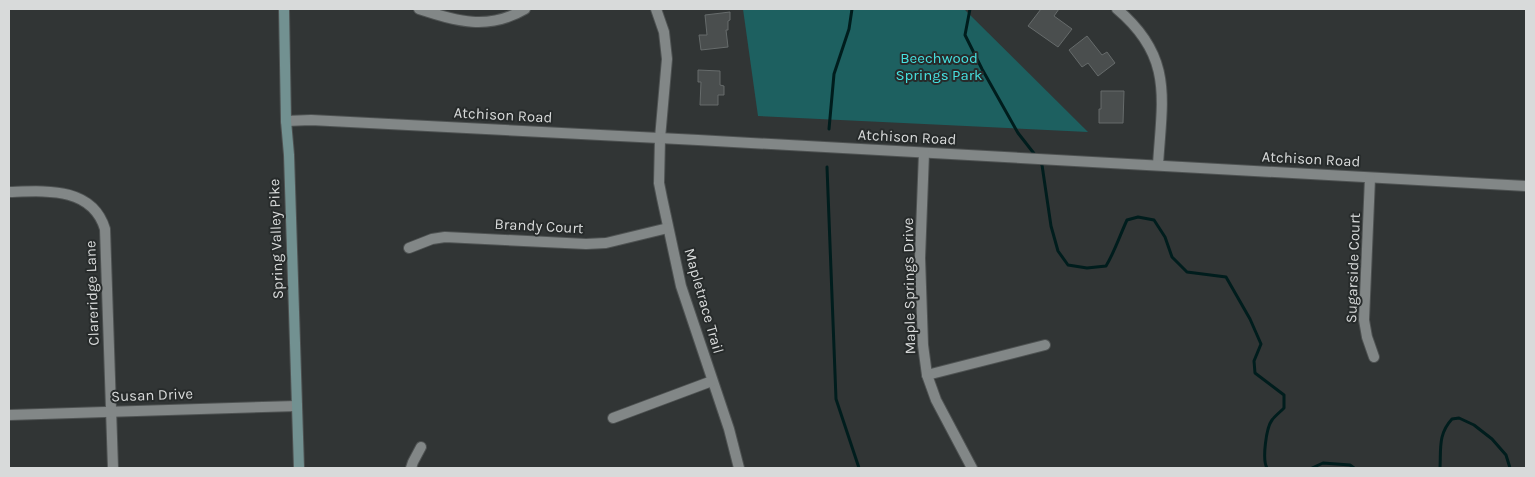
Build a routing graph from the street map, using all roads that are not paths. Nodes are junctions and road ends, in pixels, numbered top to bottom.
1 (284, 9) edge
2 (419, 9) edge
3 (525, 9) edge
4 (656, 9) edge
5 (1117, 9) edge
6 (286, 120) junction
7 (660, 138) junction
8 (924, 153) junction
9 (1158, 166) junction
10 (1370, 178) junction
11 (1526, 186) edge
12 (9, 192) edge
13 (668, 228) junction
14 (409, 248) dead end
15 (1045, 345) dead end
16 (1374, 357) dead end
17 (928, 375) junction
18 (712, 381) junction
19 (297, 406) junction
20 (111, 412) junction
21 (9, 415) edge
22 (613, 418) dead end
23 (421, 447) dead end
24 (113, 468) edge
25 (299, 468) edge
26 (411, 468) edge
27 (739, 468) edge
28 (972, 468) edge

1 - 6 street, Spring Valley Pike
2 - 3 street
4 - 7 street, Mapletrace Trail
5 - 9 street
6 - 7 street, Atchison Road
6 - 19 street, Spring Valley Pike
7 - 8 street, Atchison Road
7 - 13 street, Mapletrace Trail
8 - 9 street, Atchison Road
8 - 17 street, Maple Springs Drive
9 - 10 street, Atchison Road
10 - 11 street, Atchison Road
10 - 16 street, Sugarside Court
12 - 20 street, Clareridge Lane
13 - 14 street, Brandy Court
13 - 18 street, Mapletrace Trail
15 - 17 street
17 - 28 street, Maple Springs Drive
18 - 22 street
18 - 27 street, Mapletrace Trail
19 - 20 street, Susan Drive
19 - 25 street, Spring Valley Pike
20 - 21 street, Susan Drive
20 - 24 street, Clareridge Lane
23 - 26 street

